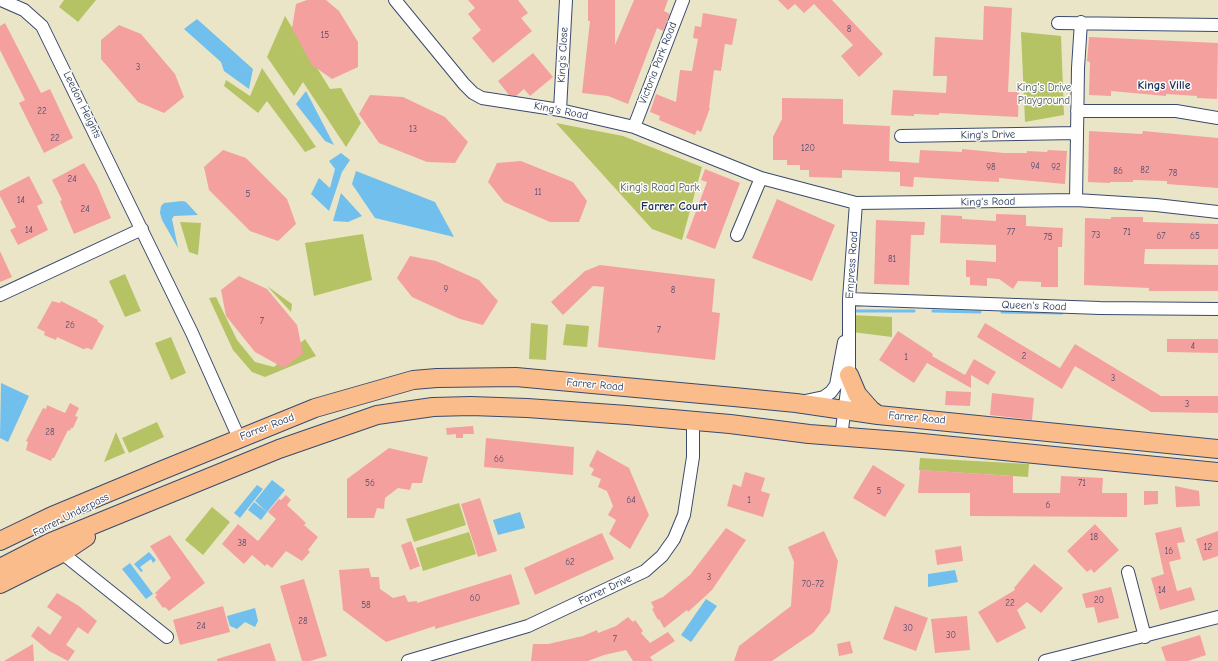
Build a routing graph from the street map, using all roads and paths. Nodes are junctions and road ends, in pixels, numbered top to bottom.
1 (1, 0) edge
2 (395, 0) edge
3 (566, 0) edge
4 (683, 0) edge
5 (1081, 22) junction
6 (1058, 23) dead end
7 (1218, 25) edge
8 (560, 110) junction
9 (1077, 111) junction
10 (1218, 118) edge
11 (634, 127) junction
12 (1076, 133) junction
13 (900, 136) dead end
14 (761, 178) junction
15 (1076, 200) junction
16 (856, 203) junction
17 (1218, 212) edge
18 (142, 229) junction
19 (737, 235) dead end
20 (0, 296) edge
21 (849, 299) junction
22 (1218, 309) edge
23 (849, 328) junction
24 (849, 376) junction
25 (796, 403) junction
26 (844, 409) junction
27 (878, 415) junction
28 (693, 420) junction
29 (841, 437) junction
30 (239, 438) junction
31 (1218, 449) edge
32 (1218, 472) edge
33 (142, 478) junction
34 (107, 520) junction
35 (0, 541) edge
36 (0, 550) edge
37 (62, 553) junction
38 (0, 568) edge
39 (1128, 572) dead end
40 (0, 584) edge
41 (1218, 617) edge
42 (167, 637) dead end
43 (1145, 637) junction
44 (408, 661) edge
45 (1045, 661) edge

1 - 18 street, Leedon Heights
2 - 8 street, King's Road
3 - 8 street, King's Close
4 - 11 street, Victoria Park Road
5 - 6 street
5 - 7 street
5 - 9 street
8 - 11 street, King's Road
9 - 10 street
9 - 12 street
11 - 14 street, King's Road
12 - 13 street, King's Drive
12 - 15 street
14 - 16 street, King's Road
14 - 19 street
15 - 16 street, King's Road
15 - 17 street, King's Road
16 - 21 street, Empress Road
18 - 20 street
18 - 30 street, Leedon Heights
21 - 22 street, Queen's Road
21 - 23 street, Empress Road
23 - 24 street, Empress Road
23 - 25 street, Empress Road
24 - 26 street, Empress Road
24 - 27 highway
25 - 26 highway, Farrer Road
25 - 30 highway, Farrer Road
26 - 27 highway, Farrer Road
26 - 29 street, Empress Road
27 - 31 highway, Farrer Road
28 - 29 highway
28 - 34 highway
28 - 44 street, Farrer Drive
29 - 32 highway
30 - 33 highway, Farrer Road
33 - 35 highway, Farrer Road
33 - 36 highway, Farrer Underpass
34 - 37 highway
34 - 38 highway, Farrer Underpass
37 - 40 highway
37 - 42 street
39 - 43 street
41 - 43 street
43 - 45 street

